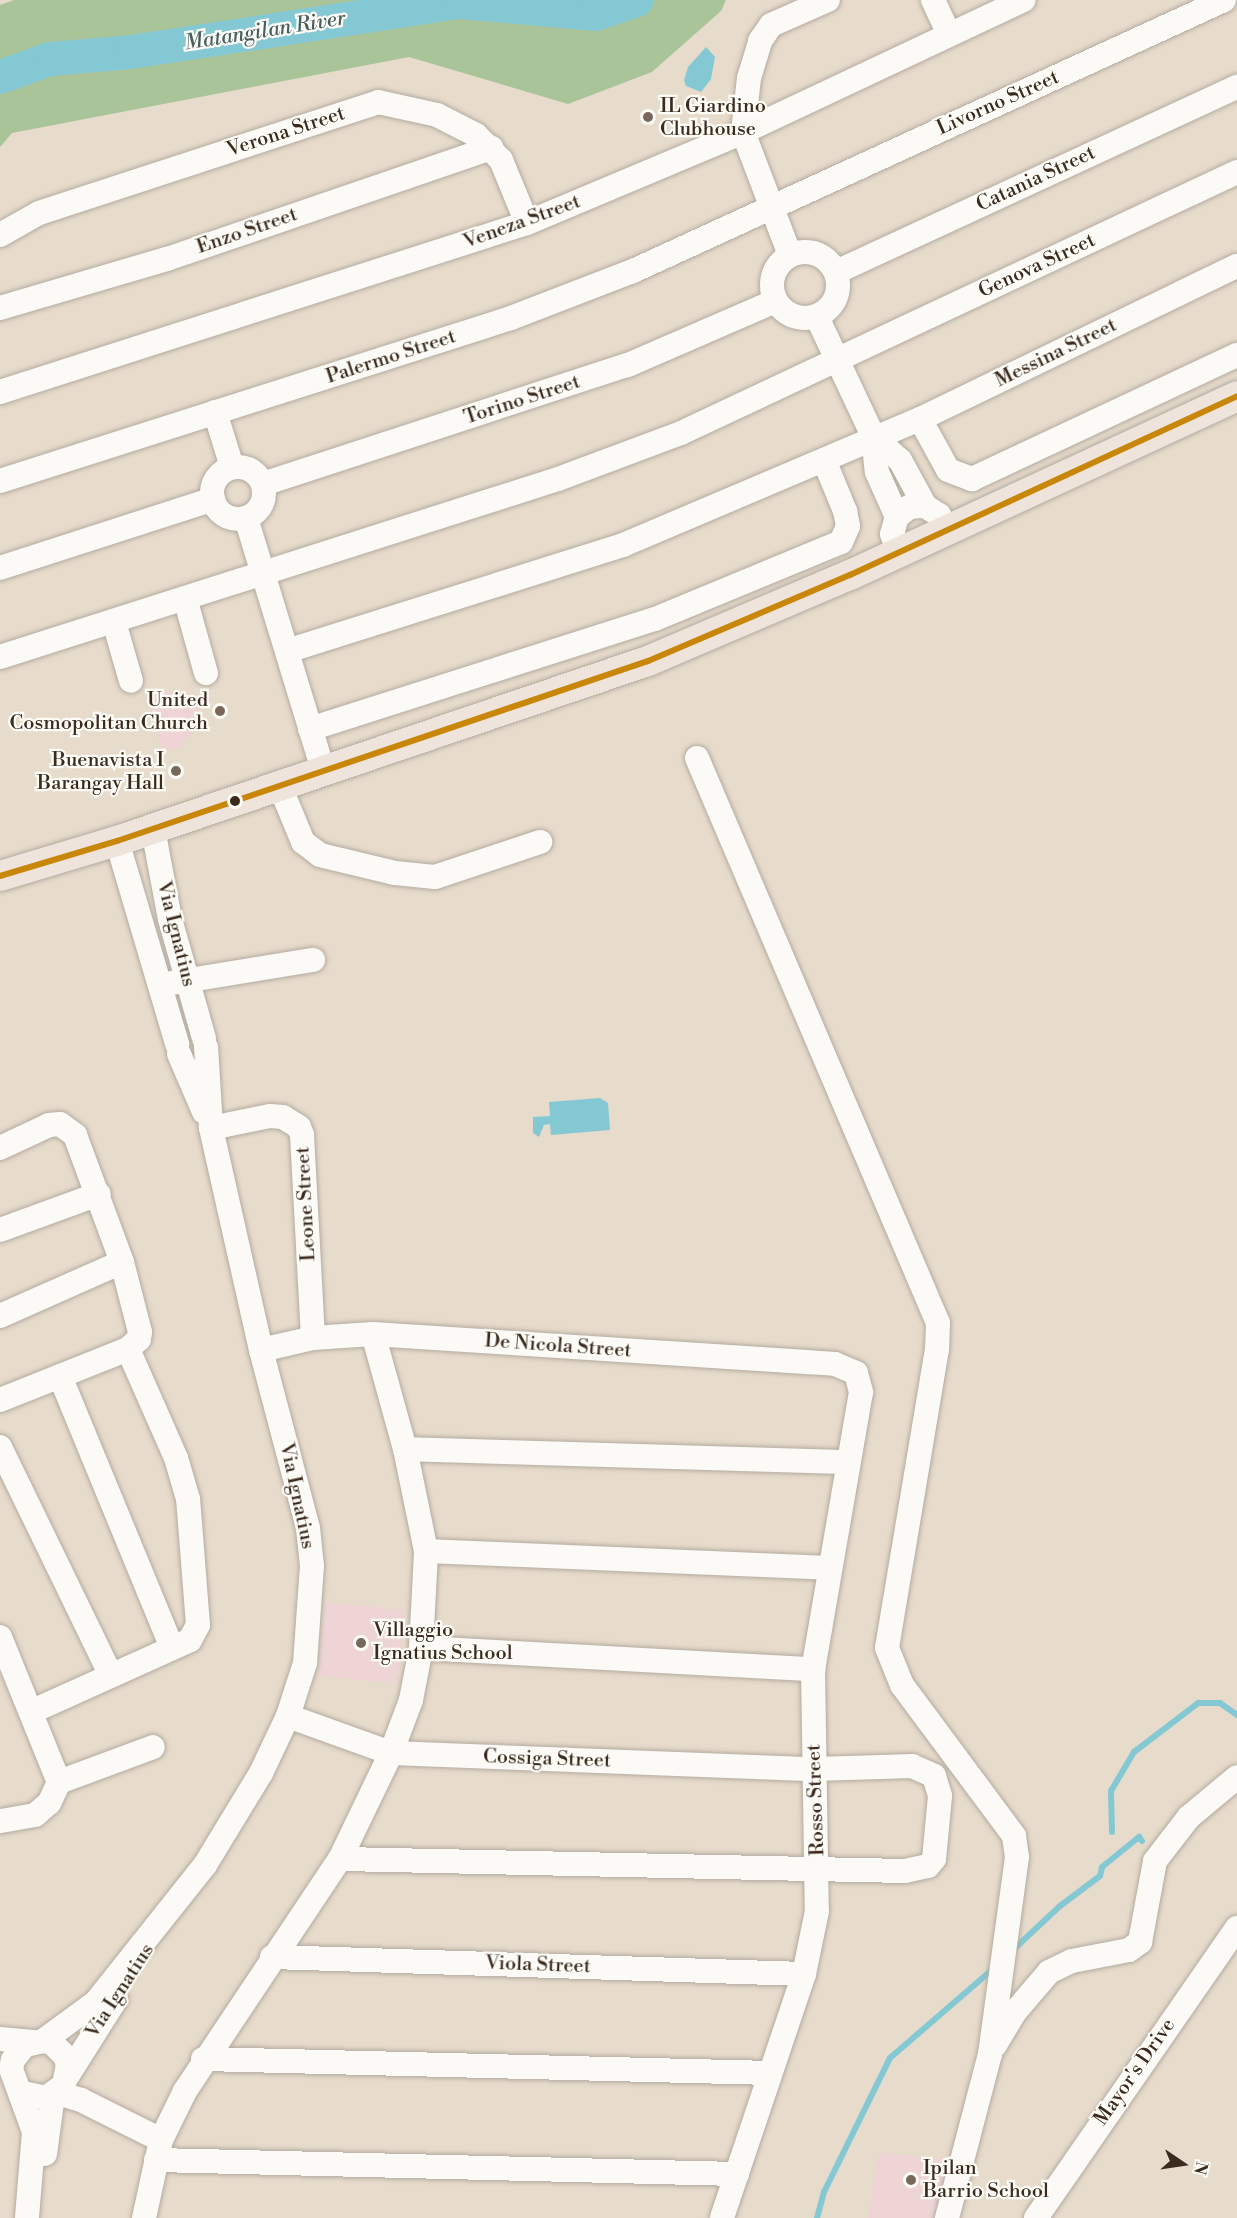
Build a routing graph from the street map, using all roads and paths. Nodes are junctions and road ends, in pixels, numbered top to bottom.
1 (828, 0) edge
2 (933, 0) edge
3 (1024, 0) edge
4 (1224, 0) edge
5 (949, 35) junction
6 (1237, 87) edge
7 (742, 132) junction
8 (492, 148) junction
9 (1237, 172) edge
10 (772, 206) junction
11 (527, 223) junction
12 (0, 235) edge
13 (790, 255) junction
14 (1237, 266) edge
15 (836, 272) junction
16 (775, 301) junction
17 (0, 308) edge
18 (817, 316) junction
19 (1237, 355) edge
20 (838, 359) junction
21 (0, 392) edge
22 (1237, 396) edge
23 (215, 412) junction
24 (920, 419) junction
25 (873, 436) junction
26 (824, 460) junction
27 (232, 467) junction
28 (0, 481) edge
29 (263, 484) junction
30 (213, 499) junction
31 (925, 506) junction
32 (897, 517) junction
33 (246, 518) junction
34 (946, 529) junction
35 (898, 551) junction
36 (0, 568) edge
37 (262, 572) junction
38 (185, 598) junction
39 (114, 622) junction
40 (286, 651) junction
41 (0, 657) edge
42 (206, 673) dead end
43 (131, 681) dead end
44 (310, 729) junction
45 (697, 758) dead end
46 (323, 770) junction
47 (279, 784) junction
48 (153, 829) junction
49 (117, 841) junction
50 (540, 842) dead end
51 (0, 876) edge
52 (170, 919) junction
53 (142, 927) junction
54 (313, 960) dead end
55 (186, 979) junction
56 (160, 986) junction
57 (211, 1128) junction
58 (0, 1149) edge
59 (99, 1194) junction
60 (0, 1230) edge
61 (122, 1262) junction
62 (0, 1316) edge
63 (373, 1334) junction
64 (313, 1338) junction
65 (128, 1349) junction
66 (261, 1350) junction
67 (856, 1372) joint
68 (60, 1376) junction
69 (0, 1400) edge
70 (0, 1447) edge
71 (405, 1449) junction
72 (848, 1462) junction
73 (426, 1551) junction
74 (829, 1568) junction
75 (0, 1636) edge
76 (172, 1648) junction
77 (421, 1648) junction
78 (813, 1669) junction
79 (111, 1676) junction
80 (33, 1711) junction
81 (288, 1716) junction
82 (153, 1747) dead end
83 (391, 1754) junction
84 (813, 1769) junction
85 (1237, 1777) edge
86 (59, 1782) junction
87 (1, 1827) edge
88 (340, 1859) junction
89 (819, 1871) junction
90 (171, 1907) junction
91 (1237, 1928) edge
92 (272, 1957) junction
93 (804, 1974) junction
94 (0, 2039) edge
95 (38, 2041) junction
96 (990, 2054) junction
97 (203, 2059) junction
98 (770, 2073) junction
99 (12, 2080) edge
100 (61, 2086) junction
101 (159, 2150) junction
102 (737, 2174) junction
103 (29, 2218) edge
104 (144, 2218) edge
105 (722, 2218) edge
106 (947, 2218) edge
107 (1036, 2218) edge

1 - 7 street
2 - 5 street
3 - 5 street, Veneza Street
4 - 10 street, Livorno Street
5 - 7 street, Veneza Street
6 - 15 street, Catania Street
7 - 10 street
7 - 11 street, Veneza Street
8 - 11 street, Verona Street
8 - 12 street, Verona Street
8 - 17 street, Enzo Street
9 - 20 street, Genova Street
10 - 13 street
10 - 23 street, Palermo Street
11 - 21 street, Veneza Street
13 - 15 street
13 - 16 street
14 - 24 street, Messina Street
15 - 18 street
16 - 18 street
16 - 29 street, Torino Street
18 - 20 street
19 - 24 street
20 - 25 street
20 - 37 street, Genova Street
22 - 34 main road
23 - 27 street
23 - 28 street, Palermo Street
24 - 25 street, Messina Street
25 - 26 street, Messina Street
25 - 31 street
25 - 32 street
26 - 40 street, Messina Street
26 - 44 street
27 - 29 street
27 - 30 street
29 - 33 street
30 - 33 street
30 - 36 street
31 - 32 street
31 - 34 street
32 - 35 street
33 - 37 street
34 - 35 main road
35 - 46 main road
37 - 38 street, Genova Street
37 - 40 street
38 - 39 street, Genova Street
38 - 42 street
39 - 41 street, Genova Street
39 - 43 street
40 - 44 street
44 - 46 street
45 - 96 street
46 - 47 main road
47 - 48 main road
47 - 50 street
48 - 49 main road
48 - 52 street, Via Ignatius
49 - 51 main road
49 - 53 street, Via Ignatius
52 - 53 street
52 - 55 street, Via Ignatius
53 - 56 street, Via Ignatius
54 - 55 street
55 - 56 street
55 - 57 street, Via Ignatius
56 - 57 street, Via Ignatius
57 - 64 street, Leone Street
57 - 66 street, Via Ignatius
58 - 59 street
59 - 60 street
59 - 61 street
61 - 62 street
61 - 65 street
63 - 64 street, De Nicola Street
63 - 67 street, De Nicola Street
63 - 71 street
64 - 66 street, De Nicola Street
65 - 68 street
65 - 76 street
66 - 81 street, Via Ignatius
67 - 72 street, Rosso Street
68 - 69 street
68 - 76 street
70 - 79 street
71 - 72 street
71 - 73 street
72 - 74 street, Rosso Street
73 - 74 street
73 - 77 street
74 - 78 street, Rosso Street
75 - 80 street
76 - 79 street
77 - 78 street
77 - 83 street
78 - 84 street, Rosso Street
79 - 80 street
80 - 86 street
81 - 83 street, Cossiga Street
81 - 90 street, Via Ignatius
82 - 86 street
83 - 84 street, Cossiga Street
83 - 88 street
84 - 89 street, Rosso Street
84 - 89 street, Cossiga Street
85 - 96 street
86 - 87 street
88 - 89 street
88 - 92 street
89 - 93 street, Rosso Street
90 - 95 street, Via Ignatius
90 - 100 street, Via Ignatius
91 - 107 street, Mayor's Drive
92 - 93 street, Viola Street
92 - 97 street
93 - 98 street, Rosso Street
94 - 95 street
95 - 99 street
95 - 100 street
96 - 106 street
97 - 98 street
97 - 101 street
98 - 102 street, Rosso Street
99 - 100 street
99 - 103 street, Via Ignatius
100 - 101 street
100 - 103 street, Via Ignatius
101 - 102 street
101 - 104 street
102 - 105 street, Rosso Street

